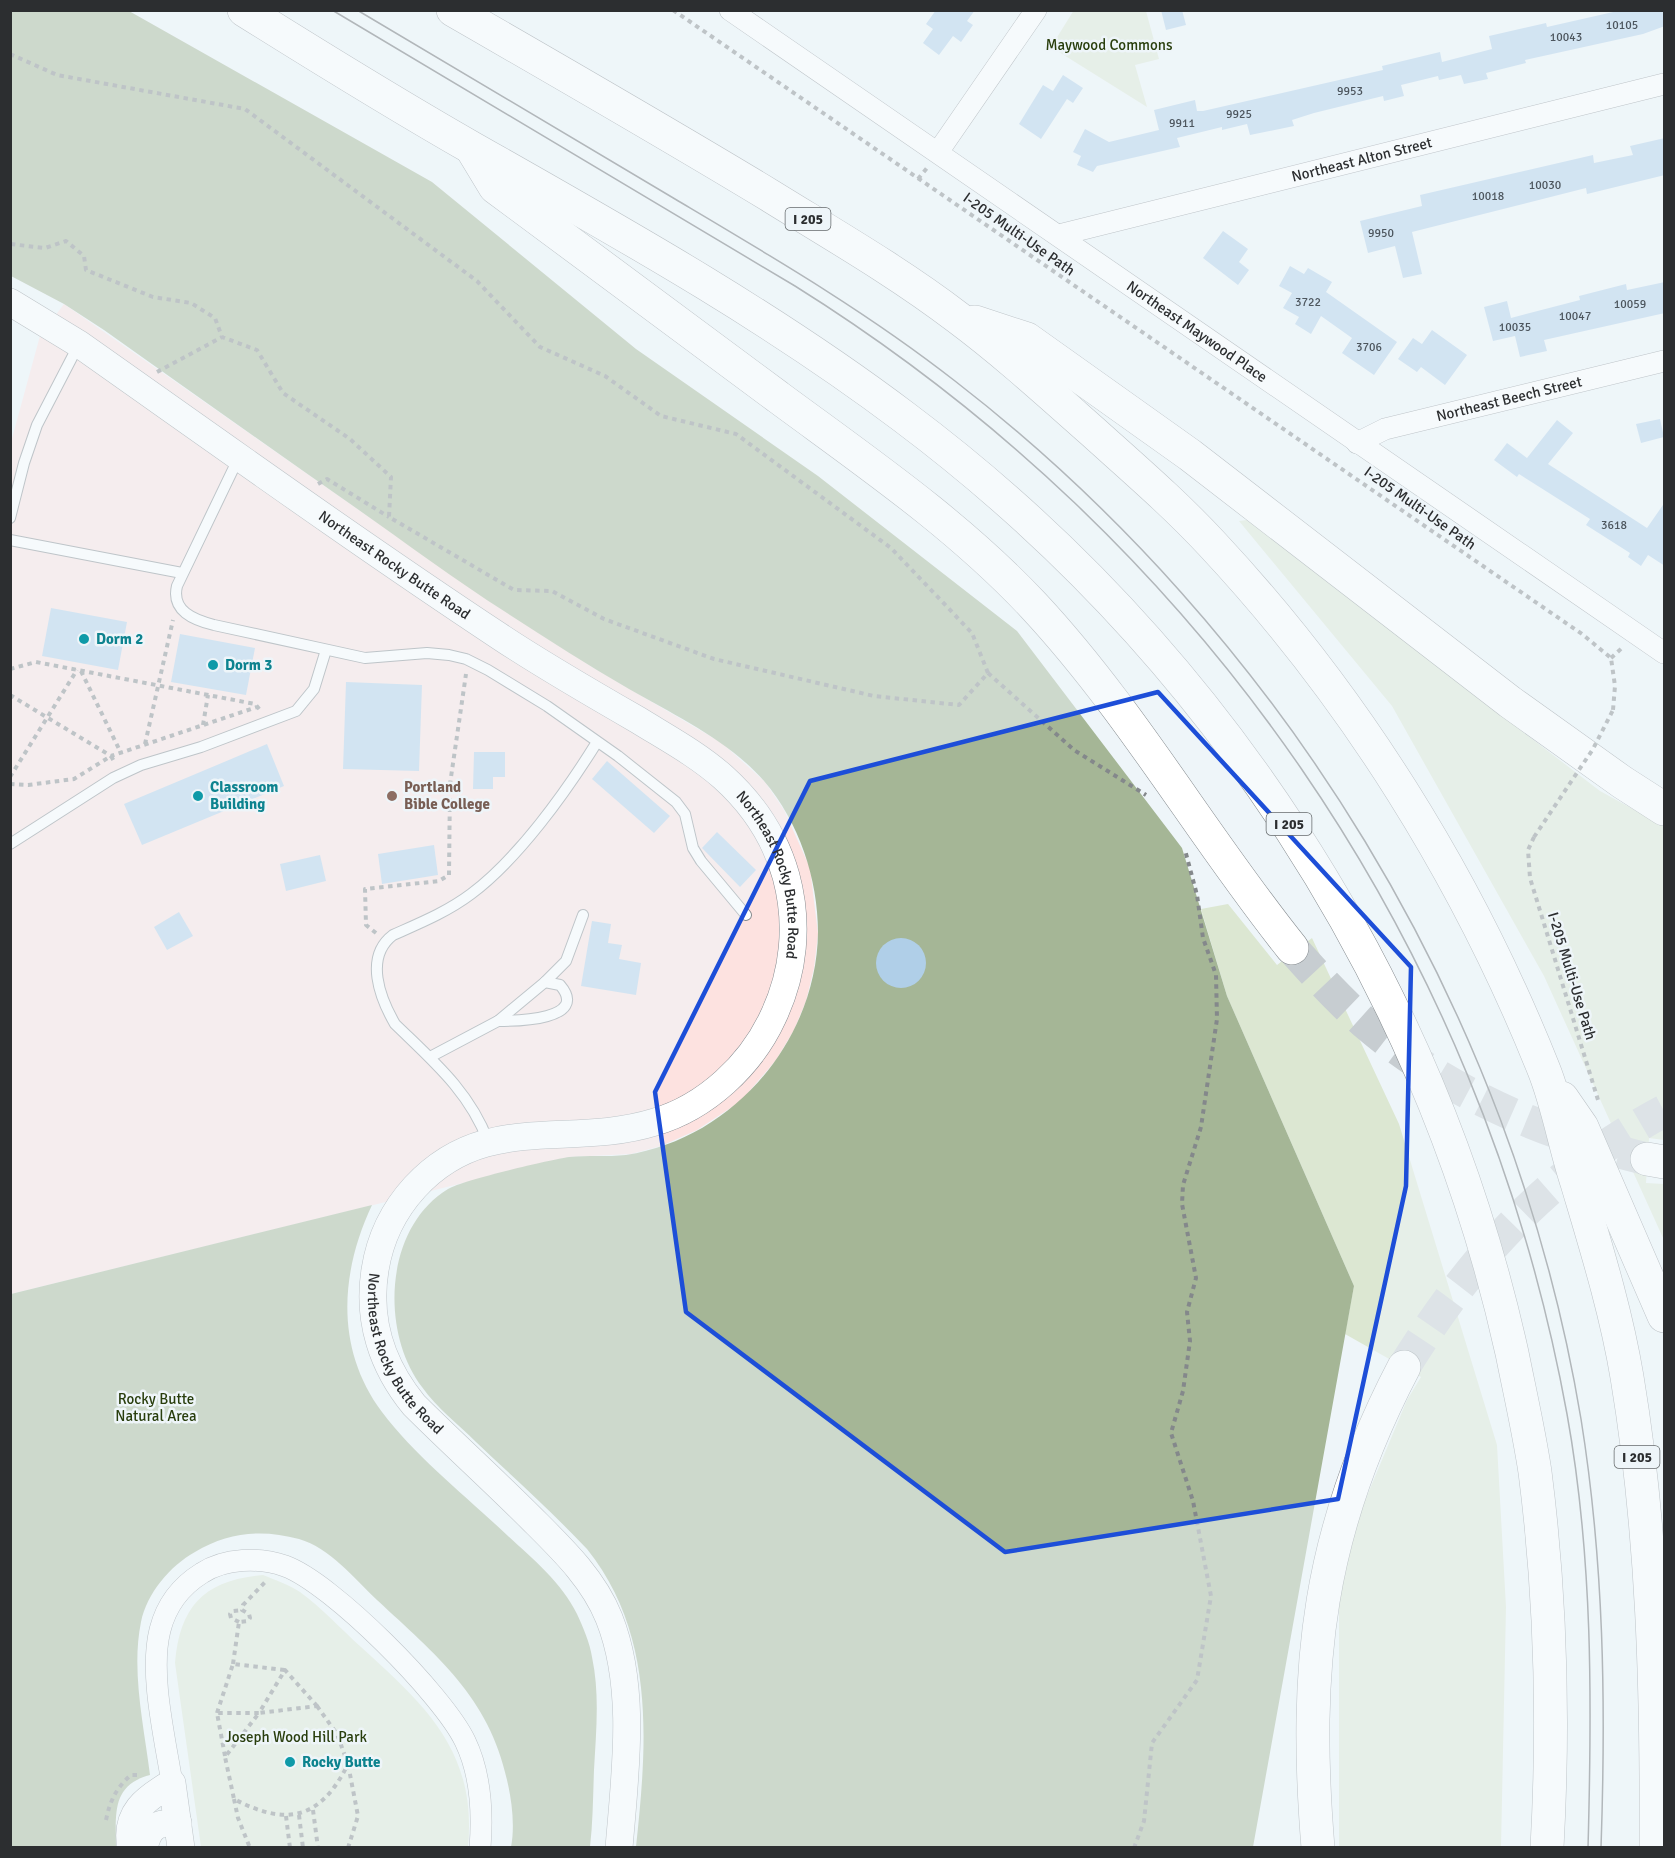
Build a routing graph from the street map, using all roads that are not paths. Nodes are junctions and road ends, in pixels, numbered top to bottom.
1 (244, 10) edge
2 (453, 10) edge
3 (730, 10) edge
4 (1036, 10) edge
5 (1665, 84) edge
6 (471, 147) junction
7 (938, 152) junction
8 (1059, 235) junction
9 (10, 302) edge
10 (957, 317) junction
11 (79, 344) junction
12 (1665, 361) edge
13 (1357, 443) junction
14 (239, 457) junction
15 (10, 518) edge
16 (10, 540) edge
17 (182, 573) junction
18 (326, 650) junction
19 (1665, 653) edge
20 (597, 742) junction
21 (1665, 809) edge
22 (10, 844) edge
23 (583, 915) dead end
24 (746, 915) dead end
25 (1292, 948) tunnel mouth
26 (545, 982) junction
27 (498, 1021) junction
28 (430, 1056) junction
29 (1547, 1077) junction
30 (488, 1142) junction
31 (1665, 1316) edge
32 (1404, 1367) tunnel mouth
33 (172, 1783) junction
34 (179, 1835) edge
35 (131, 1848) edge
36 (144, 1848) edge
37 (480, 1848) edge
38 (619, 1848) edge
39 (1318, 1848) edge
40 (1547, 1848) edge
41 (1656, 1848) edge

1 - 6 highway, I 205
2 - 10 highway, I 205
3 - 7 street, Northeast Maywood Place
4 - 7 street
5 - 8 street, Northeast Alton Street
6 - 25 highway
6 - 40 highway, I 205
7 - 8 street, Northeast Maywood Place
8 - 13 street, Northeast Maywood Place
9 - 11 street, Northeast Rocky Butte Road
10 - 21 highway
10 - 29 highway, I 205
11 - 14 street, Northeast Rocky Butte Road
11 - 15 lane
12 - 13 street, Northeast Beech Street
13 - 19 street, Northeast Maywood Place
14 - 17 lane
14 - 30 street, Northeast Rocky Butte Road
16 - 17 lane
17 - 18 lane
18 - 20 lane
18 - 22 lane
20 - 24 lane
20 - 28 lane
23 - 26 lane
26 - 27 lane
26 - 27 lane
27 - 28 lane
28 - 30 lane
29 - 31 highway
29 - 41 highway, I 205
30 - 38 street, Northeast Rocky Butte Road
32 - 39 highway
33 - 34 street
33 - 35 street
33 - 37 street
34 - 36 street

